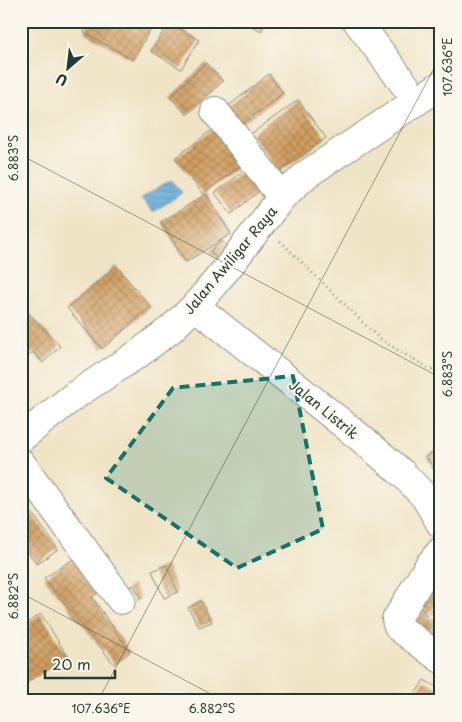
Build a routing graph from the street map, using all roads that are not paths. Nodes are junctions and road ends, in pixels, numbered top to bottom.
1 (356, 21) edge
2 (441, 85) edge
3 (417, 101) junction
4 (215, 111) dead end
5 (282, 198) junction
6 (195, 306) junction
7 (21, 438) edge
8 (21, 463) edge
9 (441, 524) edge
10 (441, 551) edge
11 (121, 600) dead end
12 (441, 659) edge

1 - 3 street
2 - 3 street, Jalan Awiligar Raya
3 - 5 street, Jalan Awiligar Raya
4 - 5 street
5 - 6 street, Jalan Awiligar Raya
6 - 7 street, Jalan Awiligar Raya
6 - 9 street, Jalan Listrik
8 - 11 street
10 - 12 street

